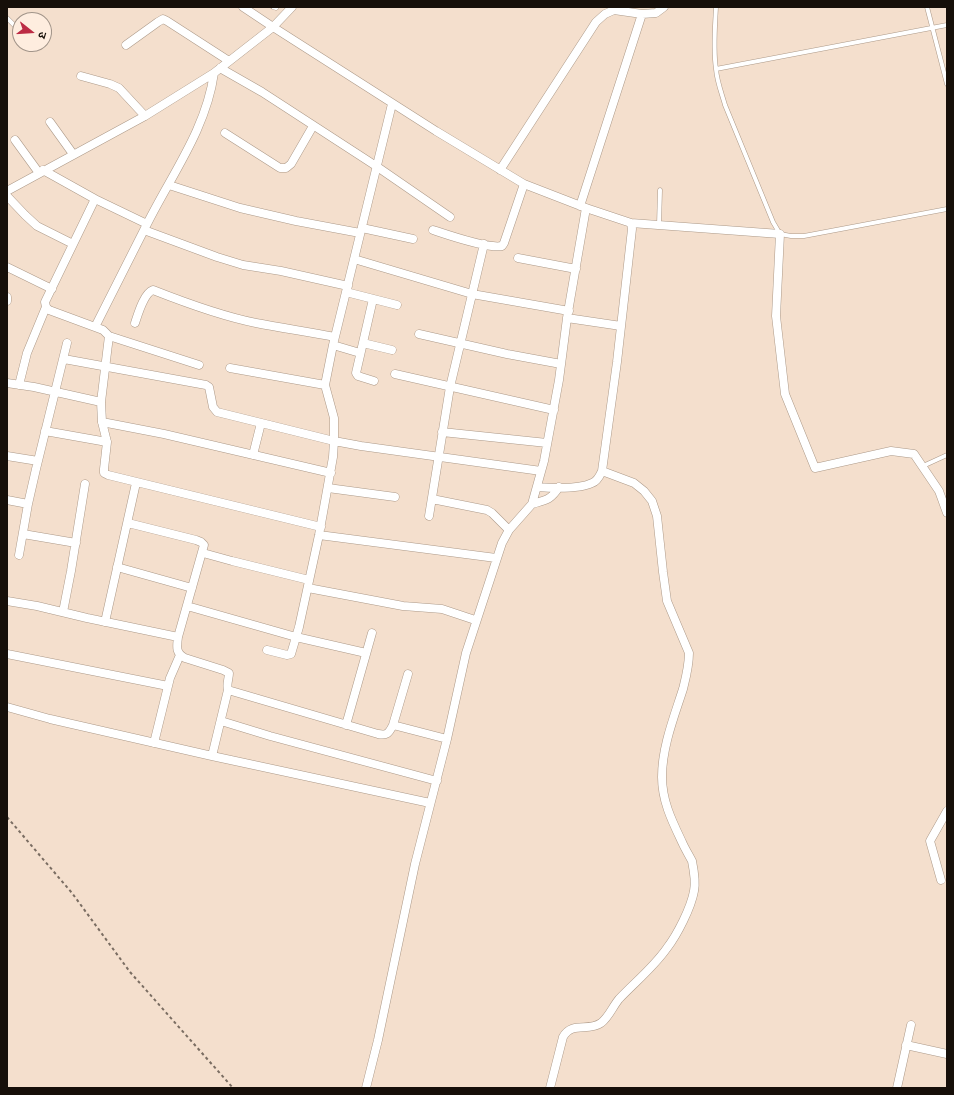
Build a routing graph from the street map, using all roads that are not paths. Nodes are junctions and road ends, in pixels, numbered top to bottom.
1 (244, 7) edge
2 (273, 7) edge
3 (277, 7) edge
4 (292, 7) edge
5 (664, 7) edge
6 (716, 7) edge
7 (927, 7) edge
8 (642, 14) junction
9 (947, 25) edge
10 (273, 27) junction
11 (932, 27) junction
12 (126, 45) dead end
13 (228, 62) junction
14 (716, 69) junction
15 (217, 71) junction
16 (81, 76) dead end
17 (947, 84) edge
18 (392, 104) junction
19 (145, 116) junction
20 (50, 122) dead end
21 (313, 126) junction
22 (225, 133) dead end
23 (15, 140) dead end
24 (74, 154) junction
25 (376, 166) junction
26 (500, 170) junction
27 (41, 172) junction
28 (524, 184) junction
29 (169, 185) junction
30 (660, 190) dead end
31 (7, 191) edge
32 (7, 196) edge
33 (95, 198) junction
34 (583, 207) junction
35 (947, 209) edge
36 (450, 217) dead end
37 (631, 223) junction
38 (659, 225) junction
39 (146, 227) junction
40 (432, 230) dead end
41 (361, 231) junction
42 (780, 234) junction
43 (412, 239) dead end
44 (73, 244) junction
45 (484, 244) junction
46 (518, 258) dead end
47 (354, 259) junction
48 (7, 267) edge
49 (576, 269) junction
50 (52, 289) junction
51 (347, 289) junction
52 (472, 294) junction
53 (7, 296) edge
54 (373, 299) junction
55 (7, 301) edge
56 (397, 305) dead end
57 (46, 307) junction
58 (568, 315) junction
59 (135, 323) dead end
60 (622, 326) junction
61 (95, 327) junction
62 (419, 334) dead end
63 (108, 336) junction
64 (334, 341) junction
65 (67, 343) dead end
66 (362, 343) junction
67 (460, 344) junction
68 (392, 350) dead end
69 (360, 353) junction
70 (64, 359) junction
71 (561, 364) junction
72 (198, 365) dead end
73 (106, 366) junction
74 (230, 368) dead end
75 (395, 374) dead end
76 (374, 381) dead end
77 (7, 383) edge
78 (19, 385) junction
79 (325, 385) junction
80 (450, 387) junction
81 (55, 392) junction
82 (101, 402) junction
83 (554, 410) junction
84 (102, 422) junction
85 (261, 423) junction
86 (45, 431) junction
87 (442, 432) junction
88 (334, 441) junction
89 (107, 442) junction
90 (547, 443) junction
91 (253, 455) junction
92 (947, 455) edge
93 (7, 456) edge
94 (438, 458) junction
95 (38, 461) junction
96 (923, 466) junction
97 (541, 471) junction
98 (602, 471) junction
99 (331, 473) junction
100 (136, 483) junction
101 (85, 484) dead end
102 (537, 487) junction
103 (328, 488) junction
104 (559, 488) junction
105 (394, 497) dead end
106 (432, 499) junction
107 (7, 500) edge
108 (28, 504) junction
109 (532, 504) junction
110 (947, 513) edge
111 (429, 516) dead end
112 (128, 523) junction
113 (509, 530) junction
114 (320, 531) junction
115 (23, 534) junction
116 (76, 543) junction
117 (203, 553) junction
118 (19, 555) dead end
119 (496, 558) junction
120 (117, 567) junction
121 (309, 584) junction
122 (192, 588) junction
123 (7, 601) edge
124 (187, 606) junction
125 (63, 612) junction
126 (476, 620) junction
127 (105, 622) junction
128 (372, 633) dead end
129 (178, 636) junction
130 (296, 637) junction
131 (267, 650) dead end
132 (366, 652) junction
133 (7, 654) edge
134 (180, 655) junction
135 (408, 674) dead end
136 (168, 686) junction
137 (228, 690) junction
138 (7, 707) edge
139 (221, 721) junction
140 (346, 725) junction
141 (393, 725) junction
142 (447, 739) junction
143 (154, 743) junction
144 (212, 756) junction
145 (437, 780) junction
146 (430, 803) junction
147 (947, 811) edge
148 (941, 880) dead end
149 (910, 1025) dead end
150 (906, 1045) junction
151 (947, 1054) edge
152 (366, 1088) edge
153 (550, 1088) edge
154 (897, 1088) edge

1 - 10 street
2 - 3 lane
4 - 10 street
5 - 8 street
6 - 14 lane
7 - 11 lane
8 - 26 street
8 - 34 street
9 - 11 lane
10 - 13 street
10 - 18 street
11 - 14 lane
11 - 17 lane
12 - 13 street
13 - 15 street
14 - 42 lane
15 - 19 street
15 - 21 street
15 - 29 street
16 - 19 street
18 - 25 street
18 - 26 street
19 - 24 street
20 - 24 street
21 - 22 street
21 - 25 street
23 - 27 street
24 - 27 street
25 - 36 street
25 - 41 street
26 - 28 street
27 - 31 street
27 - 33 street
28 - 34 street
28 - 45 street
29 - 39 street
29 - 41 street
30 - 38 lane
32 - 44 street
33 - 39 street
33 - 44 street
34 - 37 street
34 - 49 street
35 - 42 lane
37 - 38 street
37 - 60 street
38 - 42 street
39 - 51 street
39 - 61 street
40 - 45 street
41 - 43 street
41 - 47 street
42 - 96 street
44 - 50 street
45 - 52 street
46 - 49 street
47 - 51 street
47 - 52 street
48 - 50 street
49 - 58 street
50 - 57 street
51 - 54 street
51 - 64 street
52 - 58 street
52 - 67 street
53 - 55 street
54 - 56 street
54 - 66 street
57 - 61 street
57 - 78 street
58 - 60 street
58 - 71 street
59 - 64 street
60 - 98 street
61 - 63 street
62 - 67 street
63 - 72 street
63 - 73 street
64 - 69 street
64 - 79 street
65 - 70 street
66 - 68 street
66 - 69 street
67 - 71 street
67 - 80 street
69 - 76 street
70 - 73 street
70 - 81 street
71 - 83 street
73 - 82 street
73 - 85 street
74 - 79 street
75 - 80 street
77 - 78 street
78 - 81 street
79 - 88 street
80 - 83 street
80 - 87 street
81 - 82 street
81 - 86 street
82 - 84 street
83 - 90 street
84 - 89 street
84 - 91 street
85 - 88 street
85 - 91 street
86 - 89 street
86 - 95 street
87 - 90 street
87 - 94 street
88 - 94 street
88 - 99 street
89 - 100 street
90 - 97 street
91 - 99 street
92 - 96 lane
93 - 95 street
94 - 97 street
94 - 106 street
95 - 108 street
96 - 110 street
97 - 102 street
98 - 104 street
98 - 153 street
99 - 103 street
100 - 112 street
100 - 114 street
101 - 116 street
102 - 104 street
102 - 109 street
103 - 105 street
103 - 114 street
104 - 109 street
106 - 111 street
106 - 113 street
107 - 108 street
108 - 115 street
109 - 113 street
112 - 117 street
112 - 120 street
113 - 119 street
114 - 119 street
114 - 121 street
115 - 116 street
115 - 118 street
116 - 125 street
117 - 121 street
117 - 122 street
119 - 126 street
120 - 122 street
120 - 127 street
121 - 126 street
121 - 130 street
122 - 124 street
123 - 125 street
124 - 129 street
124 - 130 street
125 - 127 street
126 - 142 street
127 - 129 street
128 - 132 street
129 - 134 street
130 - 131 street
130 - 132 street
132 - 140 street
133 - 136 street
134 - 136 street
134 - 137 street
135 - 141 street
136 - 143 street
137 - 139 street
137 - 140 street
138 - 143 street
139 - 144 street
139 - 145 street
140 - 141 street
141 - 142 street
142 - 145 street
143 - 144 street
144 - 146 street
145 - 146 street
146 - 152 street
147 - 148 street
149 - 150 street
150 - 151 street
150 - 154 street

